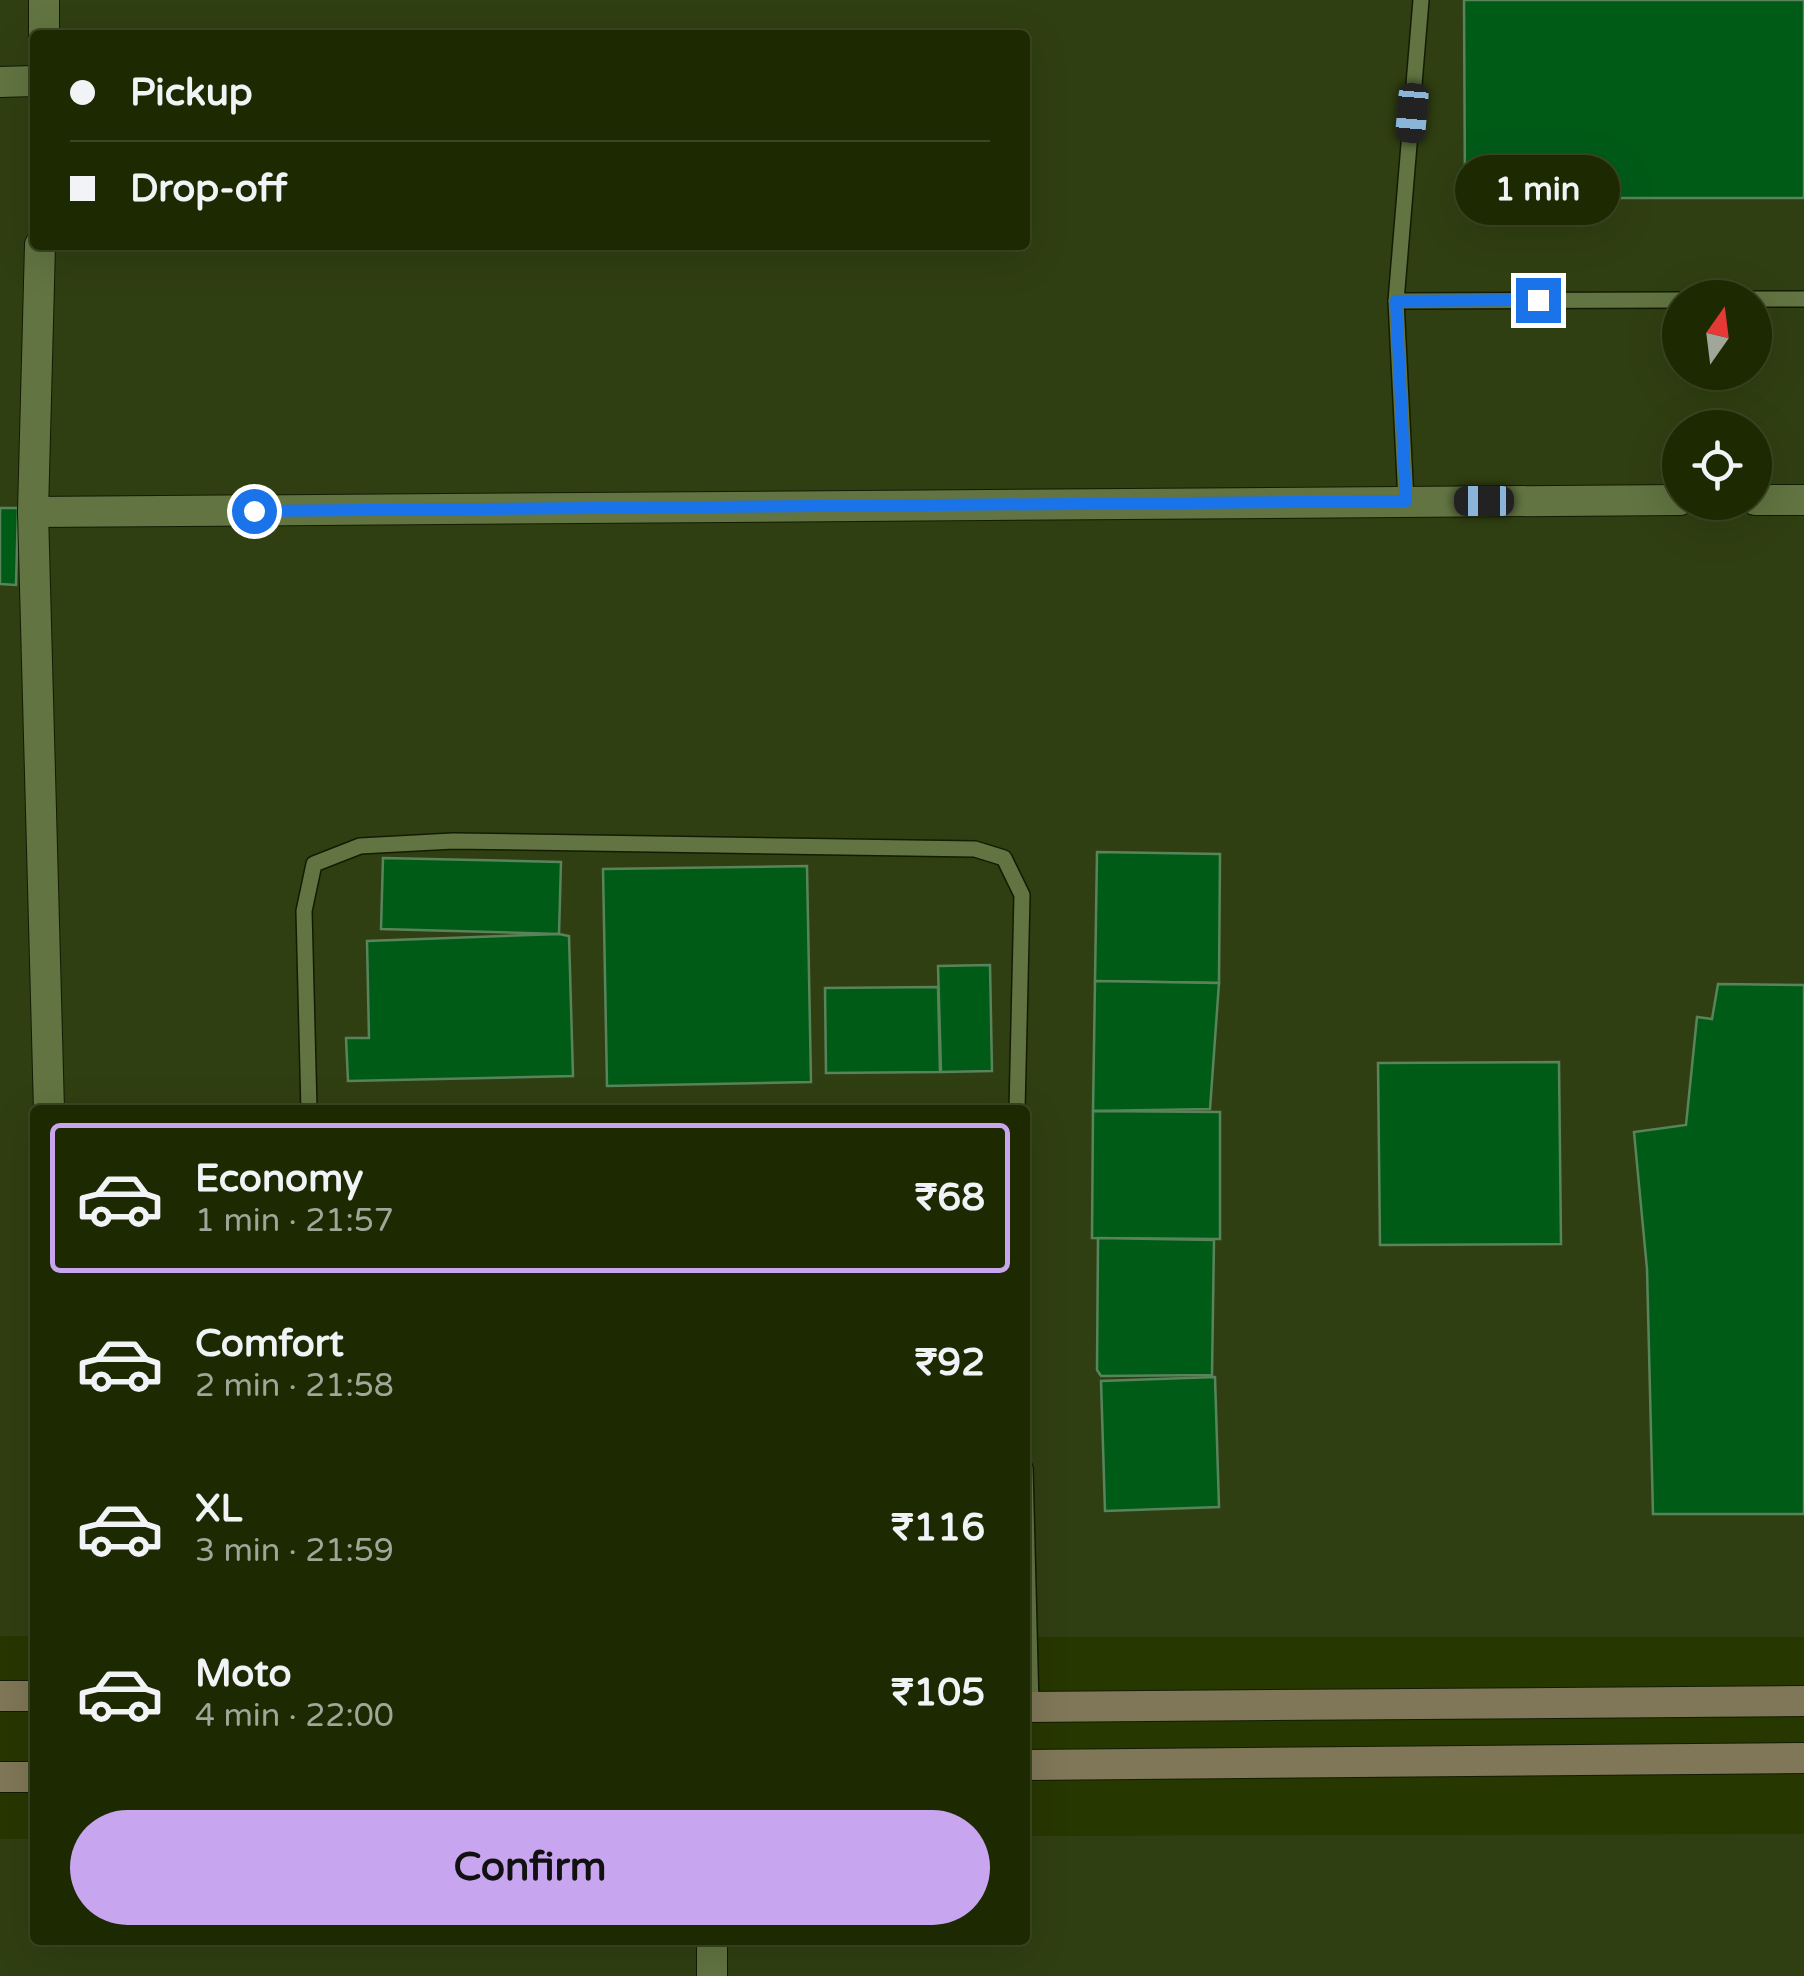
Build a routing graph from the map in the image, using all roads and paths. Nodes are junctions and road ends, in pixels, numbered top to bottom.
1 (44, 0) edge
2 (1421, 0) edge
3 (44, 30) edge
4 (0, 82) edge
5 (30, 82) edge
6 (40, 250) edge
7 (1772, 299) edge
8 (1804, 299) edge
9 (1662, 300) edge
10 (1396, 301) junction
11 (1662, 500) edge
12 (1772, 500) edge
13 (1804, 500) edge
14 (1406, 501) junction
15 (33, 512) junction
16 (49, 1105) edge
17 (309, 1105) edge
18 (1017, 1105) edge
19 (0, 1696) edge
20 (30, 1696) edge
21 (1804, 1701) edge
22 (1030, 1707) edge
23 (1804, 1758) edge
24 (1030, 1766) edge
25 (30, 1776) edge
26 (0, 1777) edge
27 (712, 1945) edge
28 (712, 1976) edge

1 - 3 street
2 - 10 lane
4 - 5 street
6 - 15 street
7 - 8 lane
9 - 10 lane
10 - 14 lane
11 - 14 street
12 - 13 street
14 - 15 street
15 - 16 street
17 - 18 lane
19 - 20 main road
21 - 22 main road
23 - 24 main road
25 - 26 main road
27 - 28 street

